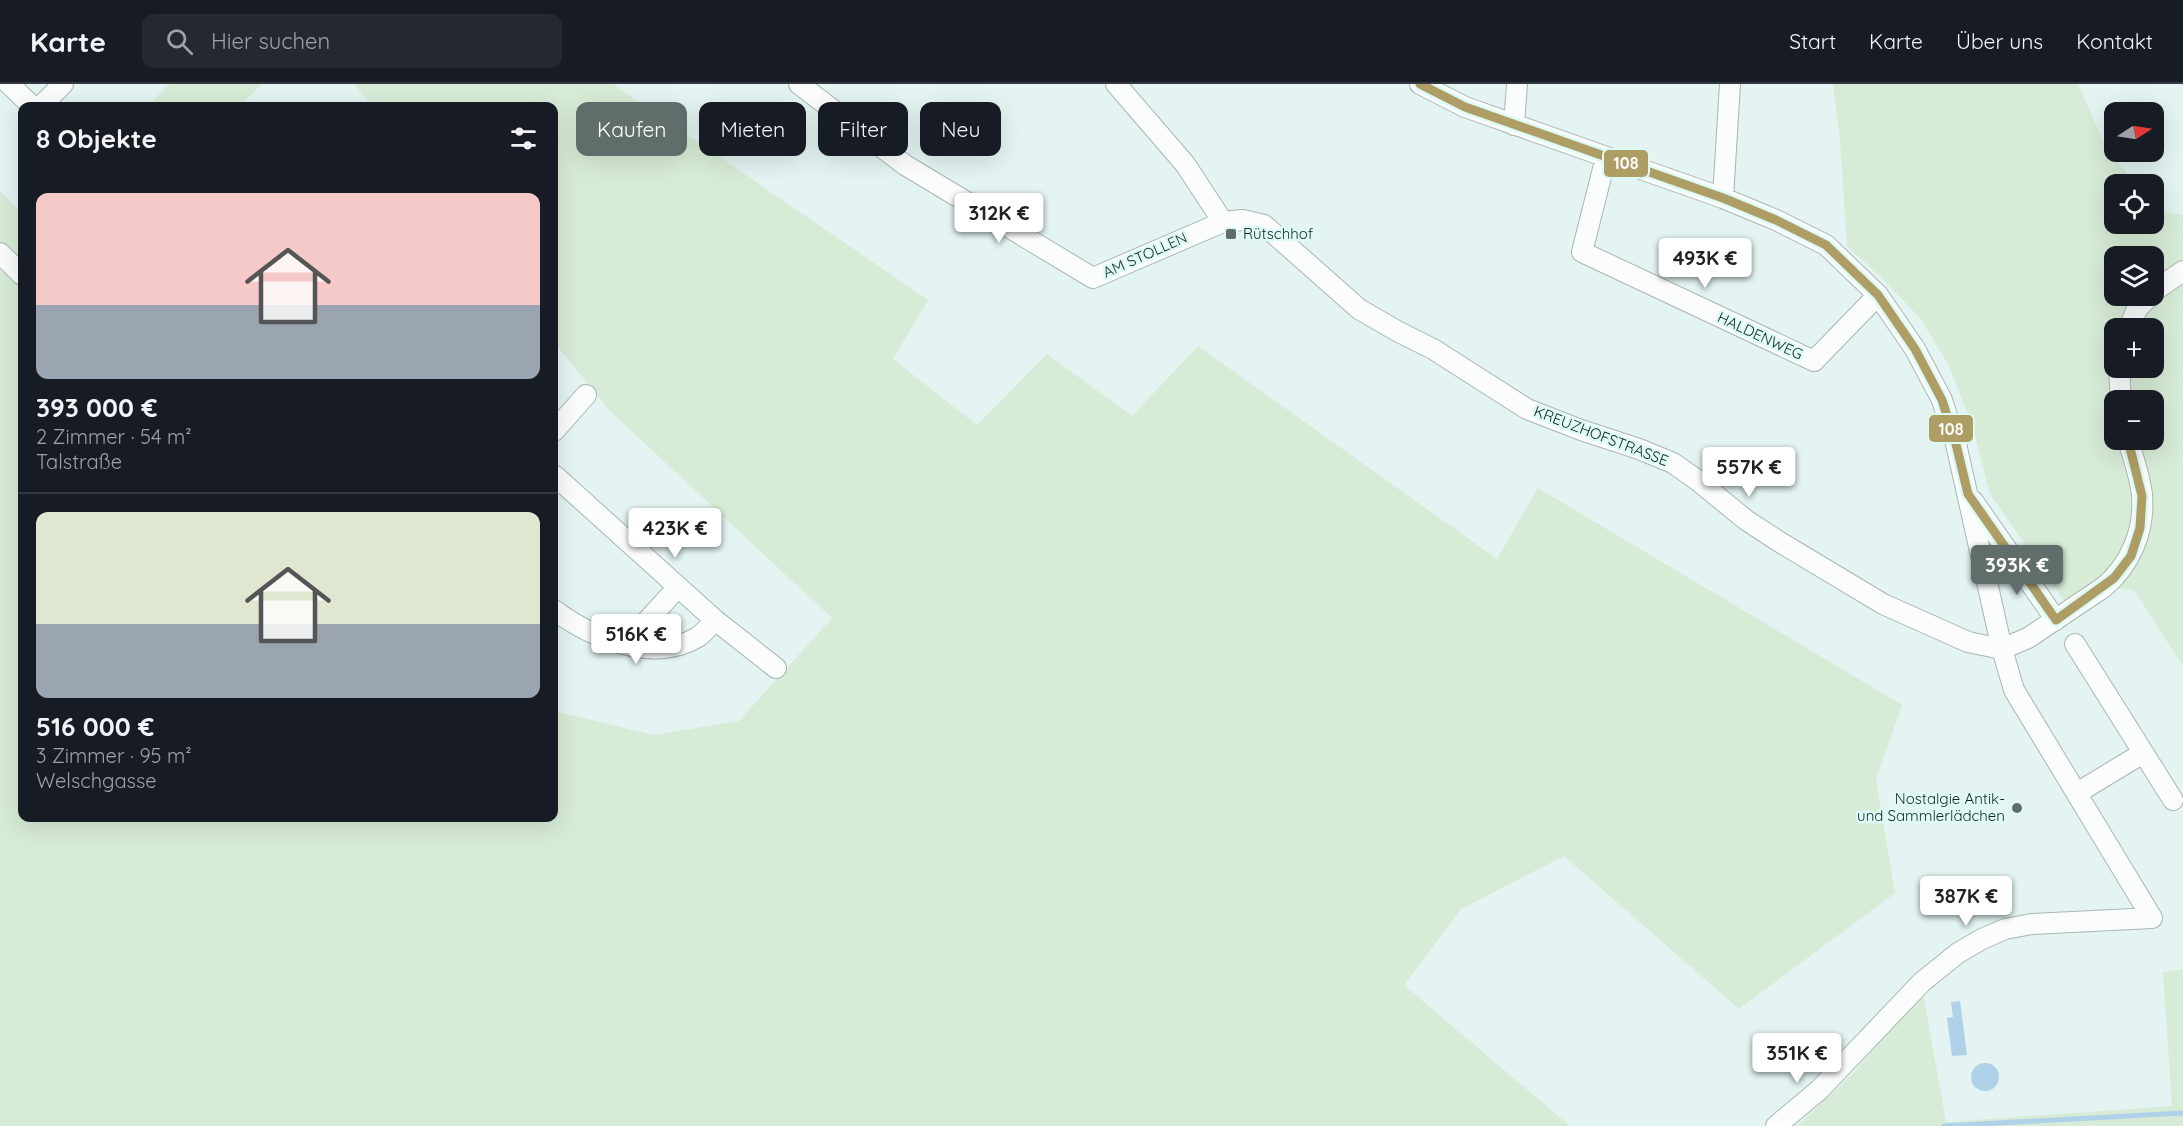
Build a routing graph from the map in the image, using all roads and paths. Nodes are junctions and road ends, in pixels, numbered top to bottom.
1 (9, 84) edge
2 (63, 84) edge
3 (799, 84) edge
4 (1116, 84) edge
5 (1420, 84) edge
6 (1517, 84) edge
7 (1730, 84) edge
8 (28, 102) edge
9 (45, 102) edge
10 (1514, 125) junction
11 (1605, 157) junction
12 (1723, 198) junction
13 (1223, 222) junction
14 (0, 253) edge
15 (18, 271) edge
16 (2183, 271) edge
17 (2164, 284) edge
18 (1878, 295) junction
19 (586, 395) dead end
20 (558, 426) edge
21 (2130, 450) edge
22 (558, 479) edge
23 (1968, 494) junction
24 (678, 587) junction
25 (558, 613) edge
26 (715, 620) junction
27 (2056, 620) junction
28 (626, 644) junction
29 (2075, 644) dead end
30 (2002, 649) junction
31 (776, 668) dead end
32 (2144, 753) junction
33 (2077, 794) junction
34 (2173, 800) dead end
35 (1776, 1126) edge

1 - 8 street
2 - 9 street
3 - 13 street, AM STOLLEN
4 - 13 street
5 - 10 street
6 - 10 street
7 - 12 street
10 - 11 street
11 - 12 street
11 - 18 street, HALDENWEG
12 - 18 street
13 - 30 street, KREUZHOFSTRASSE
14 - 15 street
16 - 17 street
18 - 23 street
19 - 20 street
21 - 27 street
22 - 24 street
23 - 27 street
23 - 30 street
24 - 26 street
24 - 28 street
25 - 28 street
26 - 28 street
26 - 31 street
27 - 30 street
29 - 32 street
30 - 33 street
32 - 33 street
32 - 34 street
33 - 35 street

